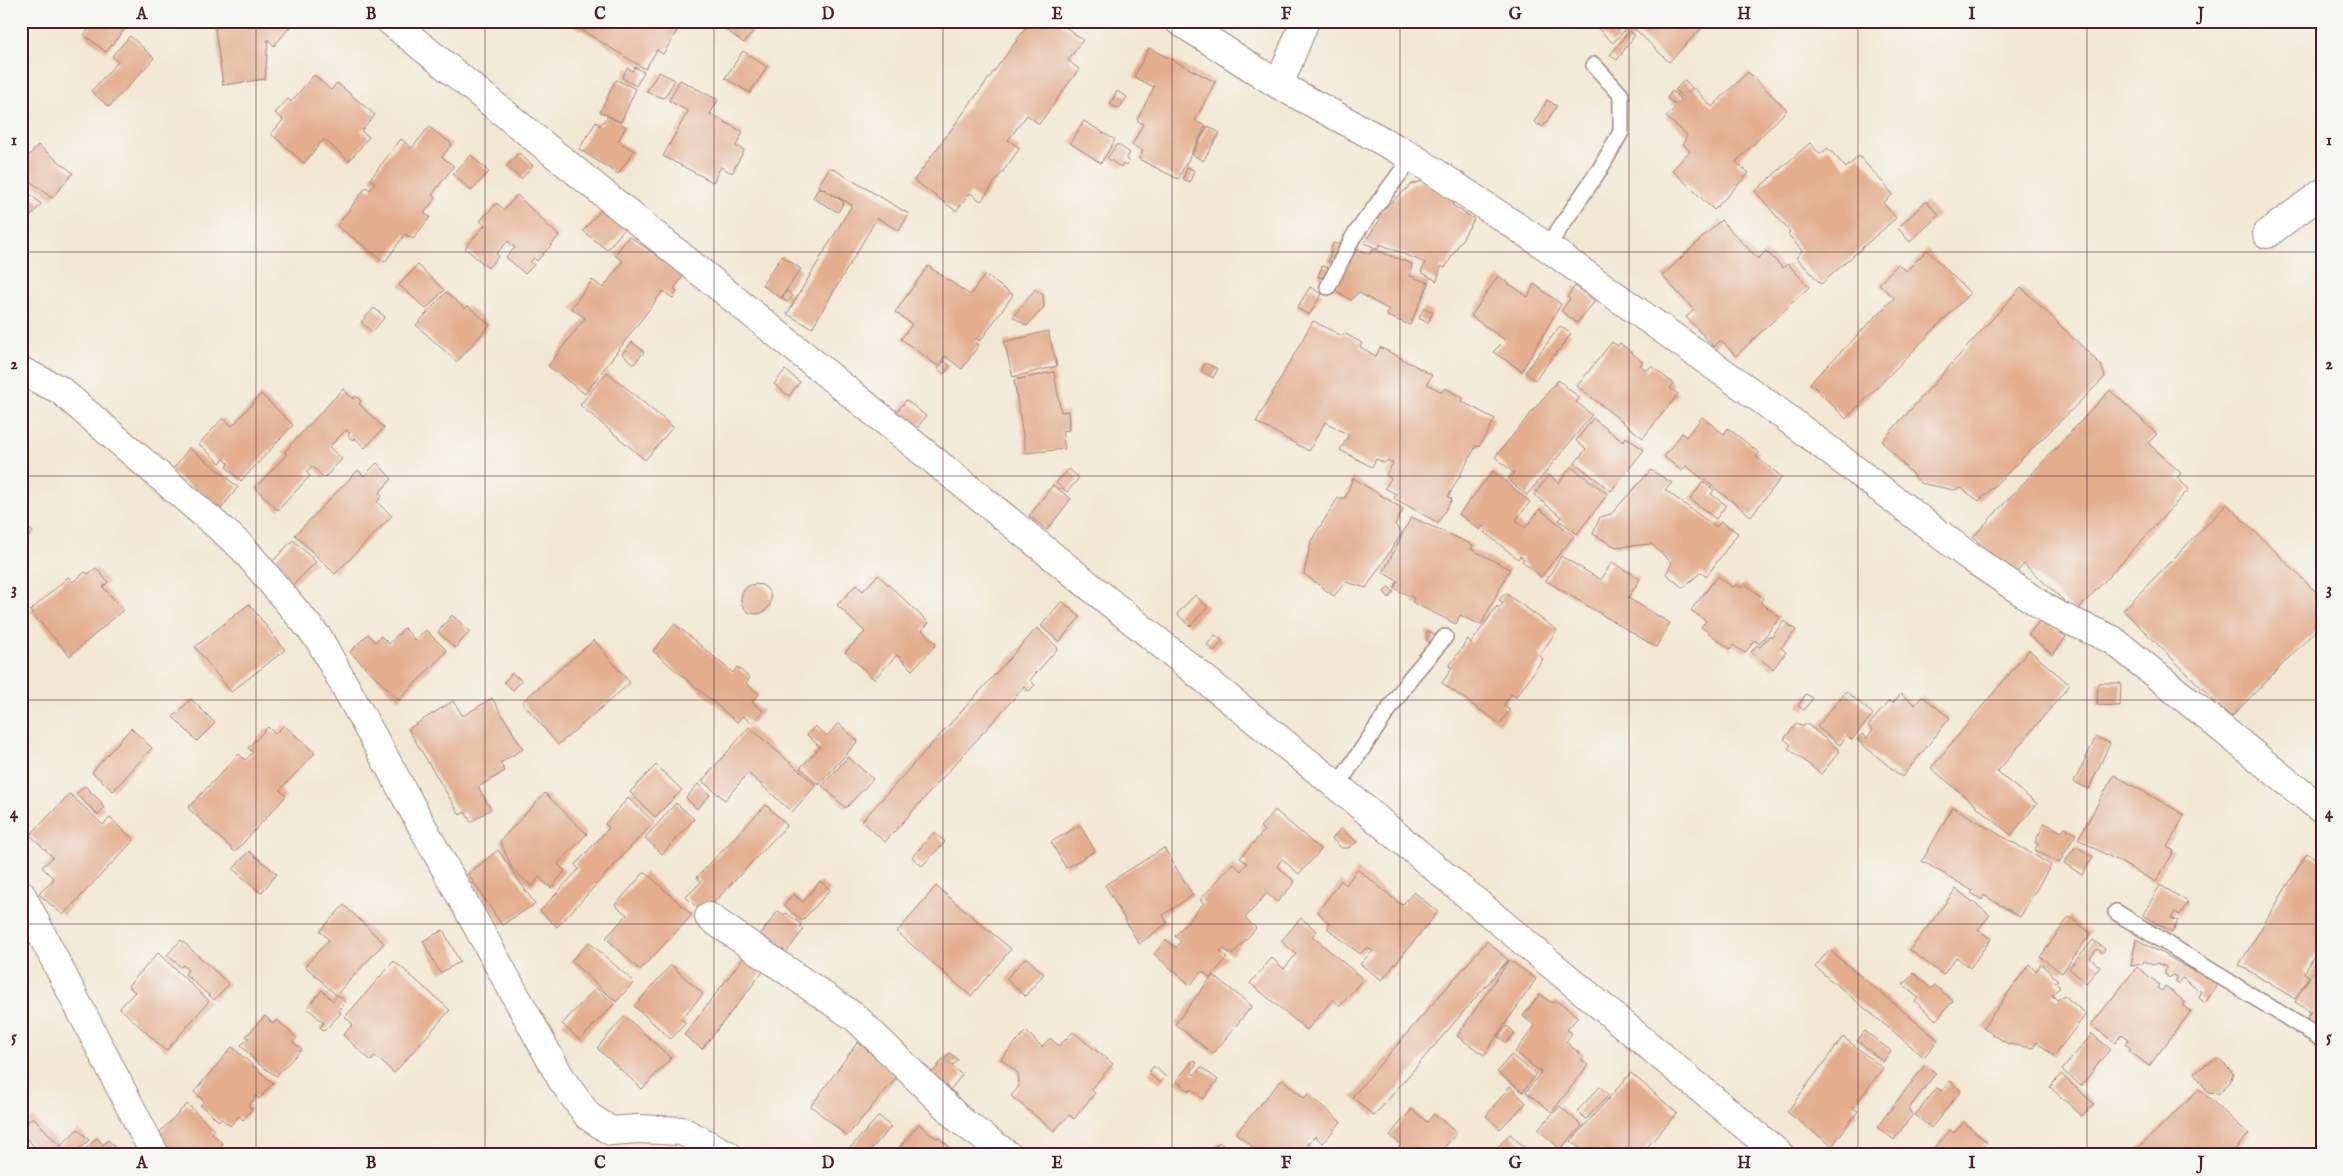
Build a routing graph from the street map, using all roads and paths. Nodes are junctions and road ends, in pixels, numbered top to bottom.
1 (390, 21) edge
2 (1178, 21) edge
3 (1305, 21) edge
4 (1594, 65) dead end
5 (1279, 85) junction
6 (1412, 157) junction
7 (2322, 193) edge
8 (2267, 234) dead end
9 (1547, 247) junction
10 (1328, 287) dead end
11 (21, 371) edge
12 (1445, 637) dead end
13 (1337, 786) junction
14 (2322, 810) edge
15 (21, 894) edge
16 (2116, 912) dead end
17 (709, 917) dead end
18 (2322, 1039) edge
19 (155, 1155) edge
20 (728, 1155) edge
21 (1008, 1155) edge
22 (1780, 1155) edge

1 - 13 street
2 - 5 street
3 - 5 street
4 - 9 lane
5 - 6 street
6 - 9 street
6 - 10 lane
7 - 8 street
9 - 14 street
11 - 20 street
12 - 13 lane
13 - 22 street
15 - 19 street
16 - 18 lane
17 - 21 street

